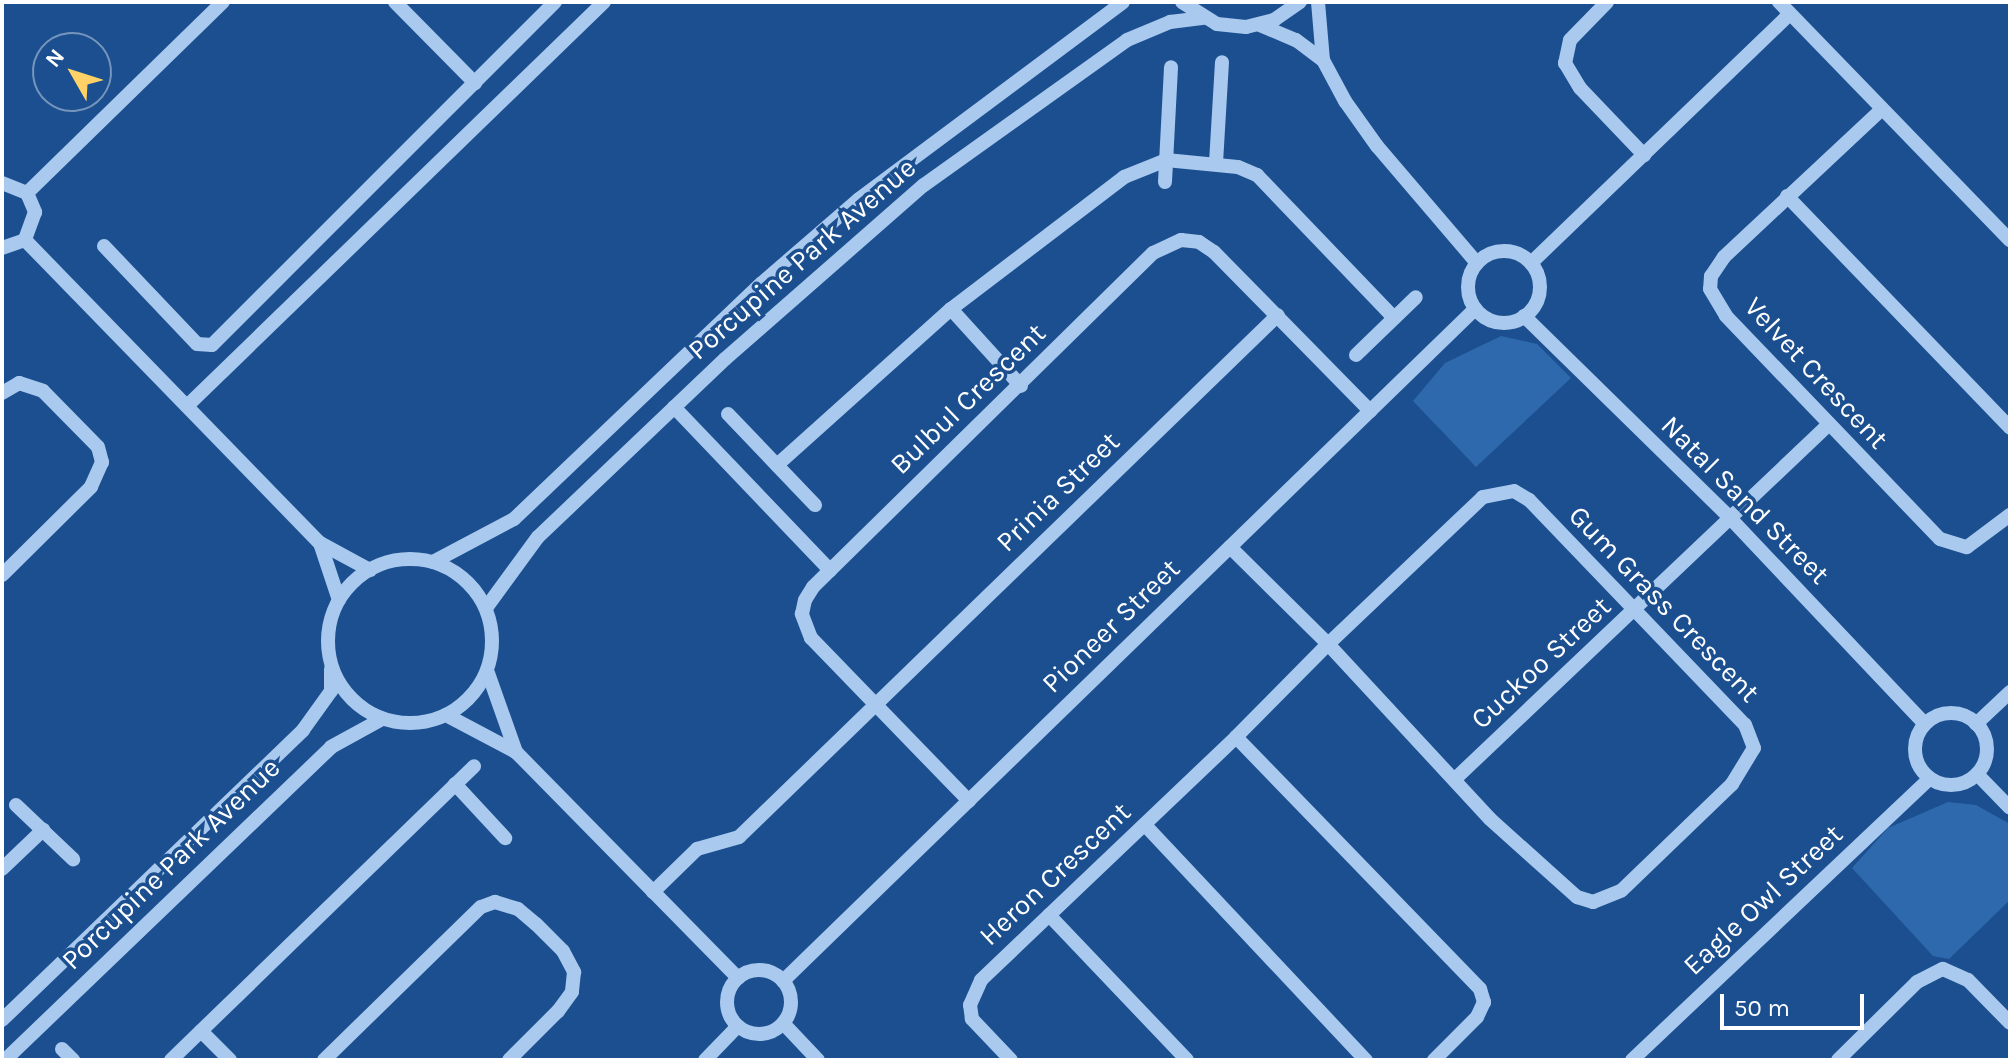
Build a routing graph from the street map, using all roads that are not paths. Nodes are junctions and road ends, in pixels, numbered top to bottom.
1 (223, 2) edge
2 (395, 2) edge
3 (555, 2) edge
4 (604, 2) edge
5 (1123, 2) edge
6 (1182, 2) edge
7 (1300, 2) edge
8 (1318, 2) edge
9 (1607, 2) edge
10 (1779, 2) edge
11 (1790, 14) junction
12 (1204, 18) junction
13 (1260, 25) junction
14 (1323, 60) junction
15 (1222, 62) dead end
16 (1171, 67) dead end
17 (475, 83) junction
18 (1881, 110) junction
19 (1644, 155) junction
20 (1166, 160) junction
21 (1216, 163) junction
22 (1165, 182) dead end
23 (2, 183) edge
24 (27, 193) junction
25 (1787, 196) junction
26 (25, 240) junction
27 (2010, 240) edge
28 (104, 246) dead end
29 (2, 248) edge
30 (1477, 263) junction
31 (1531, 263) junction
32 (1416, 297) dead end
33 (951, 309) junction
34 (1475, 309) junction
35 (1278, 315) junction
36 (1524, 316) junction
37 (1394, 318) junction
38 (1356, 355) dead end
39 (1021, 386) junction
40 (2, 393) edge
41 (187, 406) junction
42 (674, 407) junction
43 (1370, 411) junction
44 (728, 414) dead end
45 (1827, 426) junction
46 (2010, 428) edge
47 (777, 465) junction
48 (815, 505) dead end
49 (2010, 515) edge
50 (1731, 519) junction
51 (320, 543) junction
52 (1230, 547) junction
53 (433, 562) junction
54 (370, 570) junction
55 (830, 570) junction
56 (2, 575) edge
57 (339, 600) junction
58 (486, 608) junction
59 (1632, 613) junction
60 (1328, 644) junction
61 (331, 664) junction
62 (488, 673) junction
63 (2010, 692) edge
64 (875, 706) junction
65 (446, 715) junction
66 (382, 719) junction
67 (1925, 724) junction
68 (1976, 724) junction
69 (1236, 737) junction
70 (516, 752) junction
71 (474, 766) dead end
72 (1977, 774) junction
73 (1455, 779) junction
74 (1929, 779) junction
75 (455, 784) junction
76 (969, 801) junction
77 (16, 805) dead end
78 (2010, 808) edge
79 (1145, 825) junction
80 (43, 830) junction
81 (505, 838) dead end
82 (73, 859) dead end
83 (2, 869) edge
84 (653, 892) junction
85 (1049, 915) junction
86 (738, 978) junction
87 (783, 981) junction
88 (2, 1020) edge
89 (783, 1023) junction
90 (2010, 1023) edge
91 (738, 1026) junction
92 (201, 1031) junction
93 (1842, 1059) edge
94 (5, 1060) edge
95 (171, 1060) edge
96 (230, 1060) edge
97 (324, 1060) edge
98 (509, 1060) edge
99 (705, 1060) edge
100 (818, 1060) edge
101 (1011, 1060) edge
102 (1187, 1060) edge
103 (1366, 1060) edge
104 (1434, 1060) edge
105 (1632, 1060) edge

1 - 24 street
2 - 17 street
3 - 17 street
4 - 41 street
5 - 53 street, Porcupine Park Avenue
6 - 12 street
7 - 13 street
8 - 14 street
9 - 19 street
10 - 11 street
11 - 18 street
11 - 19 street
12 - 13 street
12 - 42 street, Porcupine Park Avenue
13 - 14 street
14 - 30 street
15 - 21 street
16 - 20 street
17 - 28 street
18 - 25 street, Velvet Crescent
18 - 27 street
19 - 31 street
20 - 21 street
20 - 22 street
20 - 33 street
21 - 37 street
23 - 24 street
24 - 26 street
25 - 45 street, Velvet Crescent
25 - 46 street
26 - 29 street
26 - 41 street
30 - 31 street
30 - 34 street
31 - 36 street
32 - 37 street
33 - 39 street
33 - 47 street
34 - 36 street
34 - 43 street, Pioneer Street
35 - 39 street, Bulbul Crescent
35 - 43 street, Bulbul Crescent
35 - 64 street, Prinia Street
36 - 50 street, Natal Sand Street
37 - 38 street
39 - 55 street, Bulbul Crescent
40 - 56 street
41 - 51 street
42 - 55 street
42 - 58 street, Porcupine Park Avenue
43 - 52 street, Pioneer Street
44 - 47 street
45 - 49 street, Velvet Crescent
45 - 50 street, Cuckoo Street
47 - 48 street
50 - 59 street, Cuckoo Street
50 - 67 street, Natal Sand Street
51 - 54 street
51 - 57 street
52 - 60 street, Gum Grass Crescent
52 - 76 street, Pioneer Street
53 - 54 street
53 - 58 street
54 - 57 street
55 - 64 street, Bulbul Crescent
57 - 61 street
58 - 62 street
59 - 60 street, Gum Grass Crescent
59 - 73 street, Cuckoo Street
59 - 73 street, Gum Grass Crescent
60 - 69 street, Heron Crescent
60 - 73 street, Gum Grass Crescent
61 - 66 street
61 - 88 street, Porcupine Park Avenue
62 - 65 street
62 - 70 street
63 - 68 street
64 - 76 street, Bulbul Crescent
64 - 84 street, Prinia Street
65 - 66 street
65 - 70 street
66 - 94 street, Porcupine Park Avenue
67 - 68 street
67 - 74 street
68 - 72 street
69 - 79 street, Heron Crescent
69 - 104 street
70 - 84 street
71 - 75 street
72 - 74 street
72 - 78 street
74 - 105 street, Eagle Owl Street
75 - 81 street
75 - 92 street
76 - 87 street, Pioneer Street
77 - 80 street
79 - 85 street, Heron Crescent
79 - 103 street
80 - 82 street
80 - 83 street
84 - 86 street
85 - 101 street, Heron Crescent
85 - 102 street
86 - 87 street
86 - 91 street
87 - 89 street
89 - 91 street
89 - 100 street
90 - 93 street
91 - 99 street
92 - 95 street
92 - 96 street
97 - 98 street

